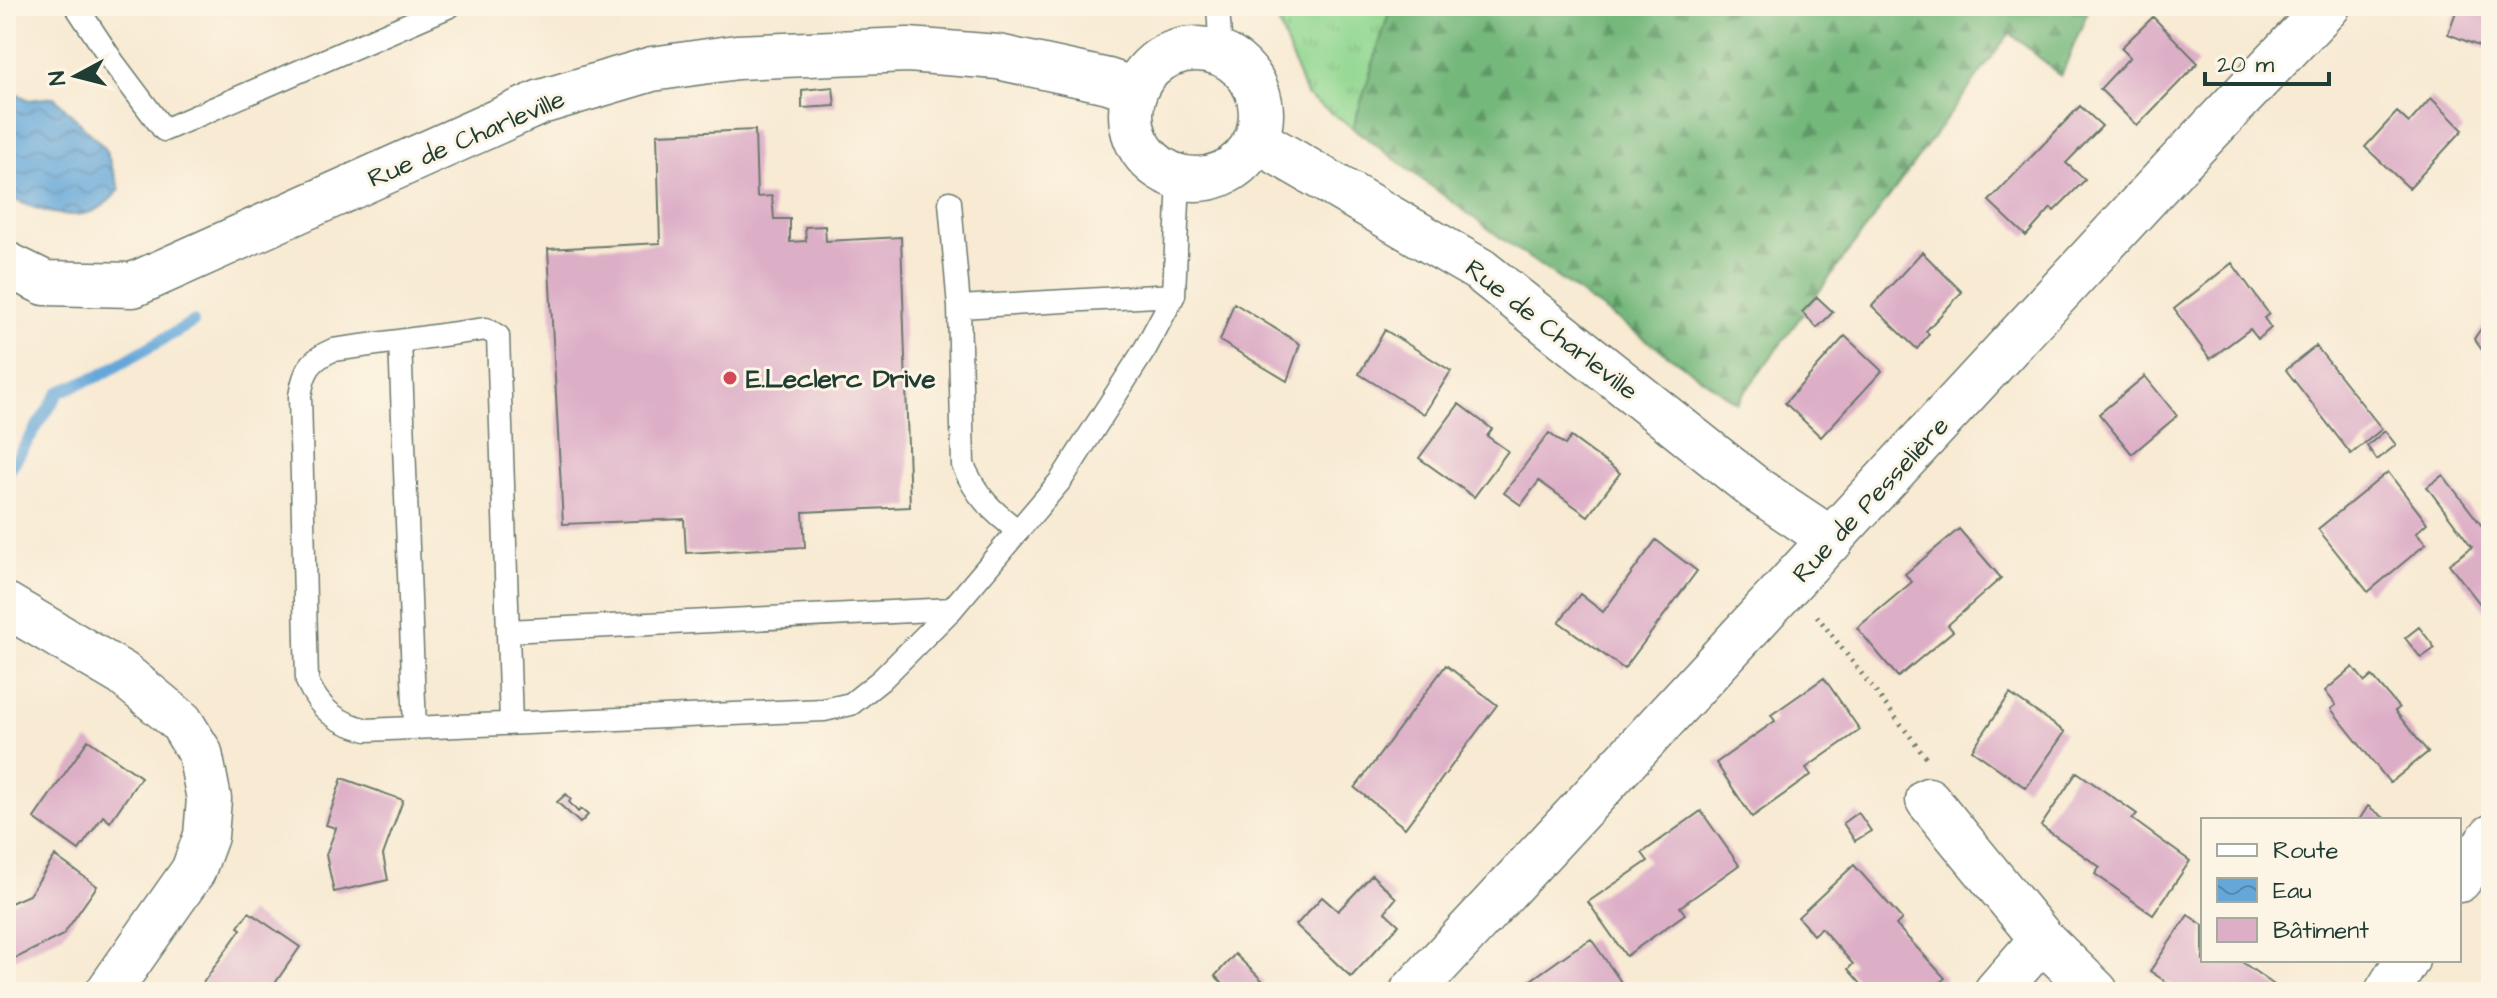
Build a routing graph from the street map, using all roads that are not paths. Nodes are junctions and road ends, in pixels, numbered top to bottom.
1 (76, 6) edge
2 (450, 6) edge
3 (1218, 6) edge
4 (2328, 6) edge
5 (1221, 54) junction
6 (1135, 90) junction
7 (1256, 140) junction
8 (1179, 177) junction
9 (950, 202) dead end
10 (6, 264) edge
11 (1174, 295) junction
12 (959, 307) junction
13 (400, 341) junction
14 (1018, 531) junction
15 (1832, 540) junction
16 (6, 605) edge
17 (952, 609) junction
18 (508, 631) junction
19 (511, 723) junction
20 (415, 728) junction
21 (1928, 800) road end
22 (2491, 837) edge
23 (2461, 877) edge
24 (2042, 939) junction
25 (2406, 962) edge
26 (108, 992) edge
27 (1412, 992) edge
28 (1996, 992) edge
29 (2096, 992) edge
30 (2387, 992) edge

1 - 2 lane
3 - 5 lane
4 - 15 street, Rue de Pesselière
5 - 6 street
5 - 7 street
6 - 8 street
6 - 10 street, Rue de Charleville
7 - 8 street
7 - 15 street, Rue de Charleville
8 - 11 lane
9 - 12 lane
11 - 12 lane
11 - 14 lane
12 - 14 lane
13 - 18 lane
13 - 20 lane
13 - 20 lane
14 - 17 lane
15 - 27 street, Rue de Pesselière
16 - 26 street
17 - 18 lane
17 - 19 lane
18 - 19 lane
19 - 20 lane
21 - 24 street
22 - 23 street
24 - 28 street
24 - 29 street
25 - 30 street

